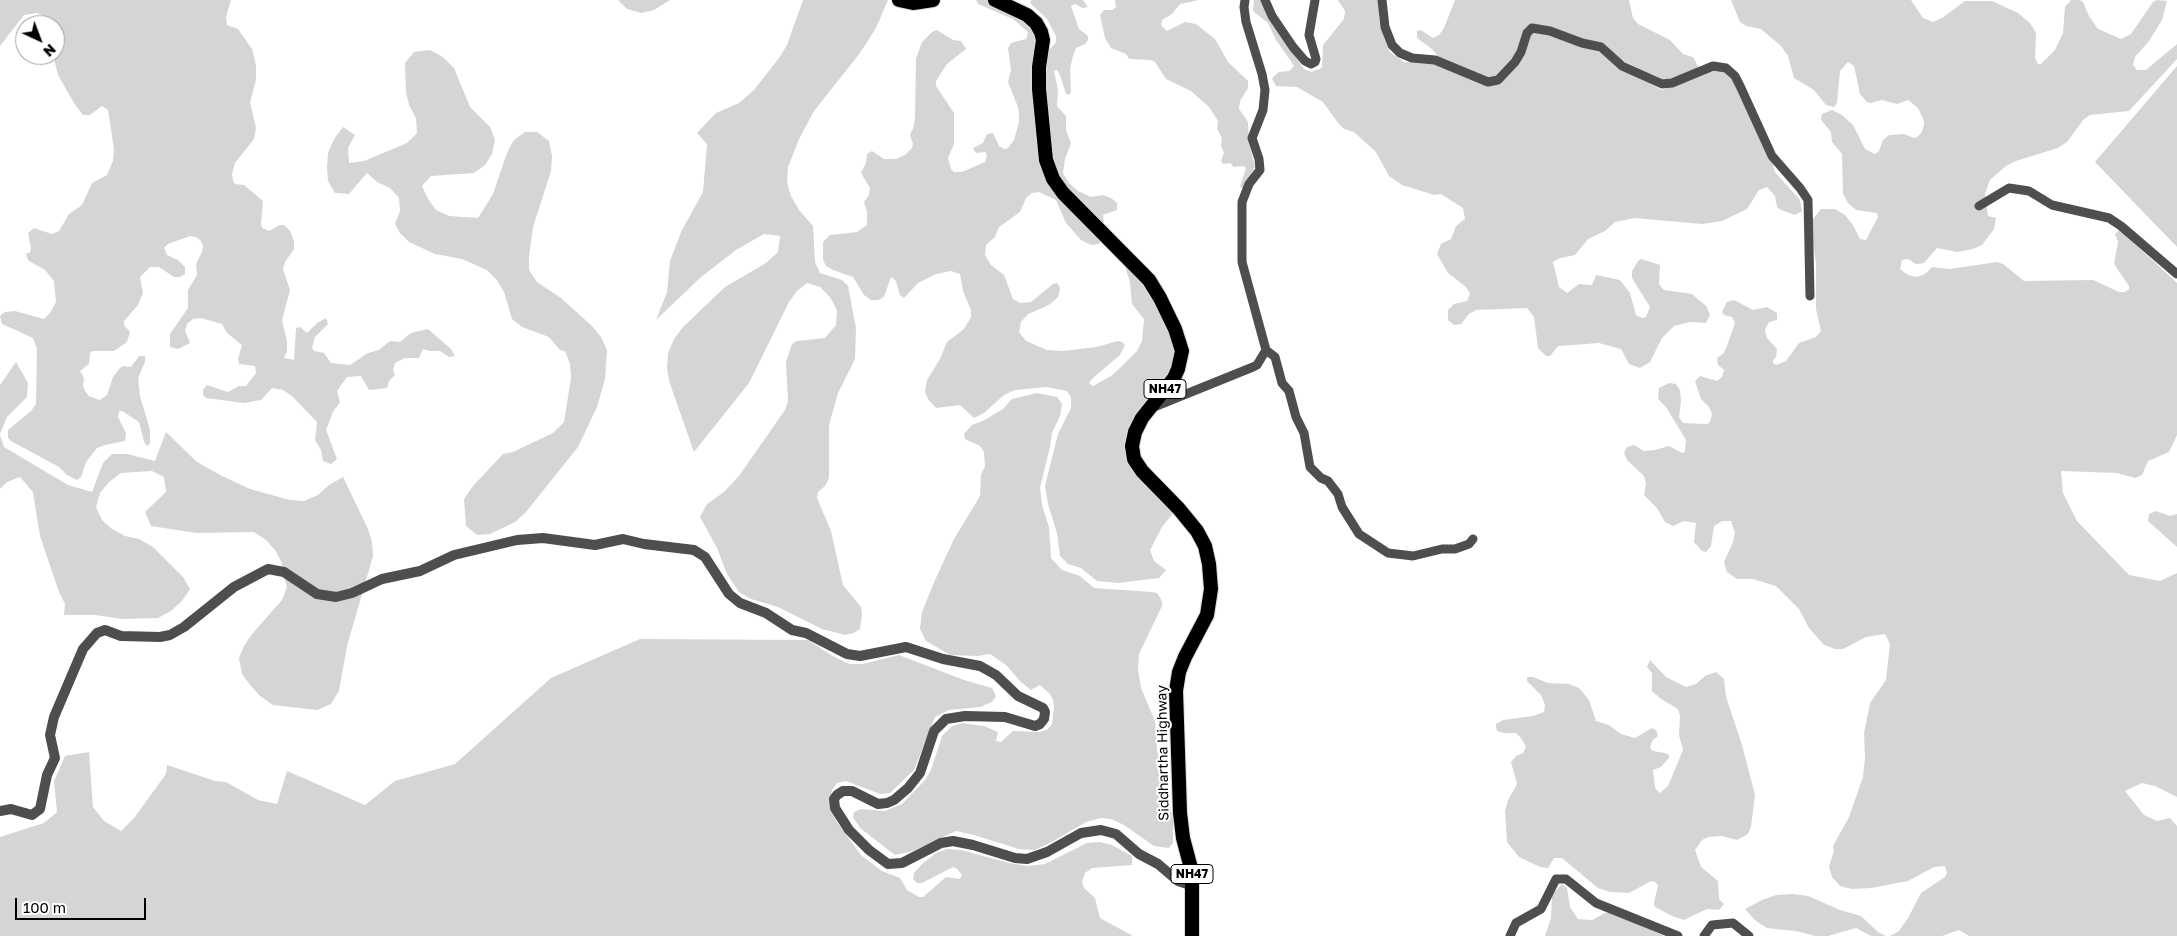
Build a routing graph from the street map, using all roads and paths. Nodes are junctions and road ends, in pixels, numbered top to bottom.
1 (899, 0) edge
2 (933, 0) edge
3 (995, 0) edge
4 (1246, 0) edge
5 (1265, 0) edge
6 (1315, 0) edge
7 (1382, 0) edge
8 (1979, 206) dead end
9 (2177, 274) edge
10 (1810, 296) dead end
11 (1266, 350) junction
12 (1150, 407) junction
13 (1473, 539) dead end
14 (0, 811) edge
15 (1193, 886) junction
16 (1192, 936) edge
17 (1510, 936) edge
18 (1678, 936) edge
19 (1704, 936) edge
20 (1749, 936) edge

1 - 2 highway
3 - 12 highway, Siddhartha Highway / NH47
4 - 11 street
5 - 6 street
7 - 10 street
8 - 9 street
11 - 12 street
11 - 13 street
12 - 15 highway, Siddhartha Highway / NH47
14 - 15 street
15 - 16 highway, Siddhartha Highway / NH47
17 - 18 street
19 - 20 street

